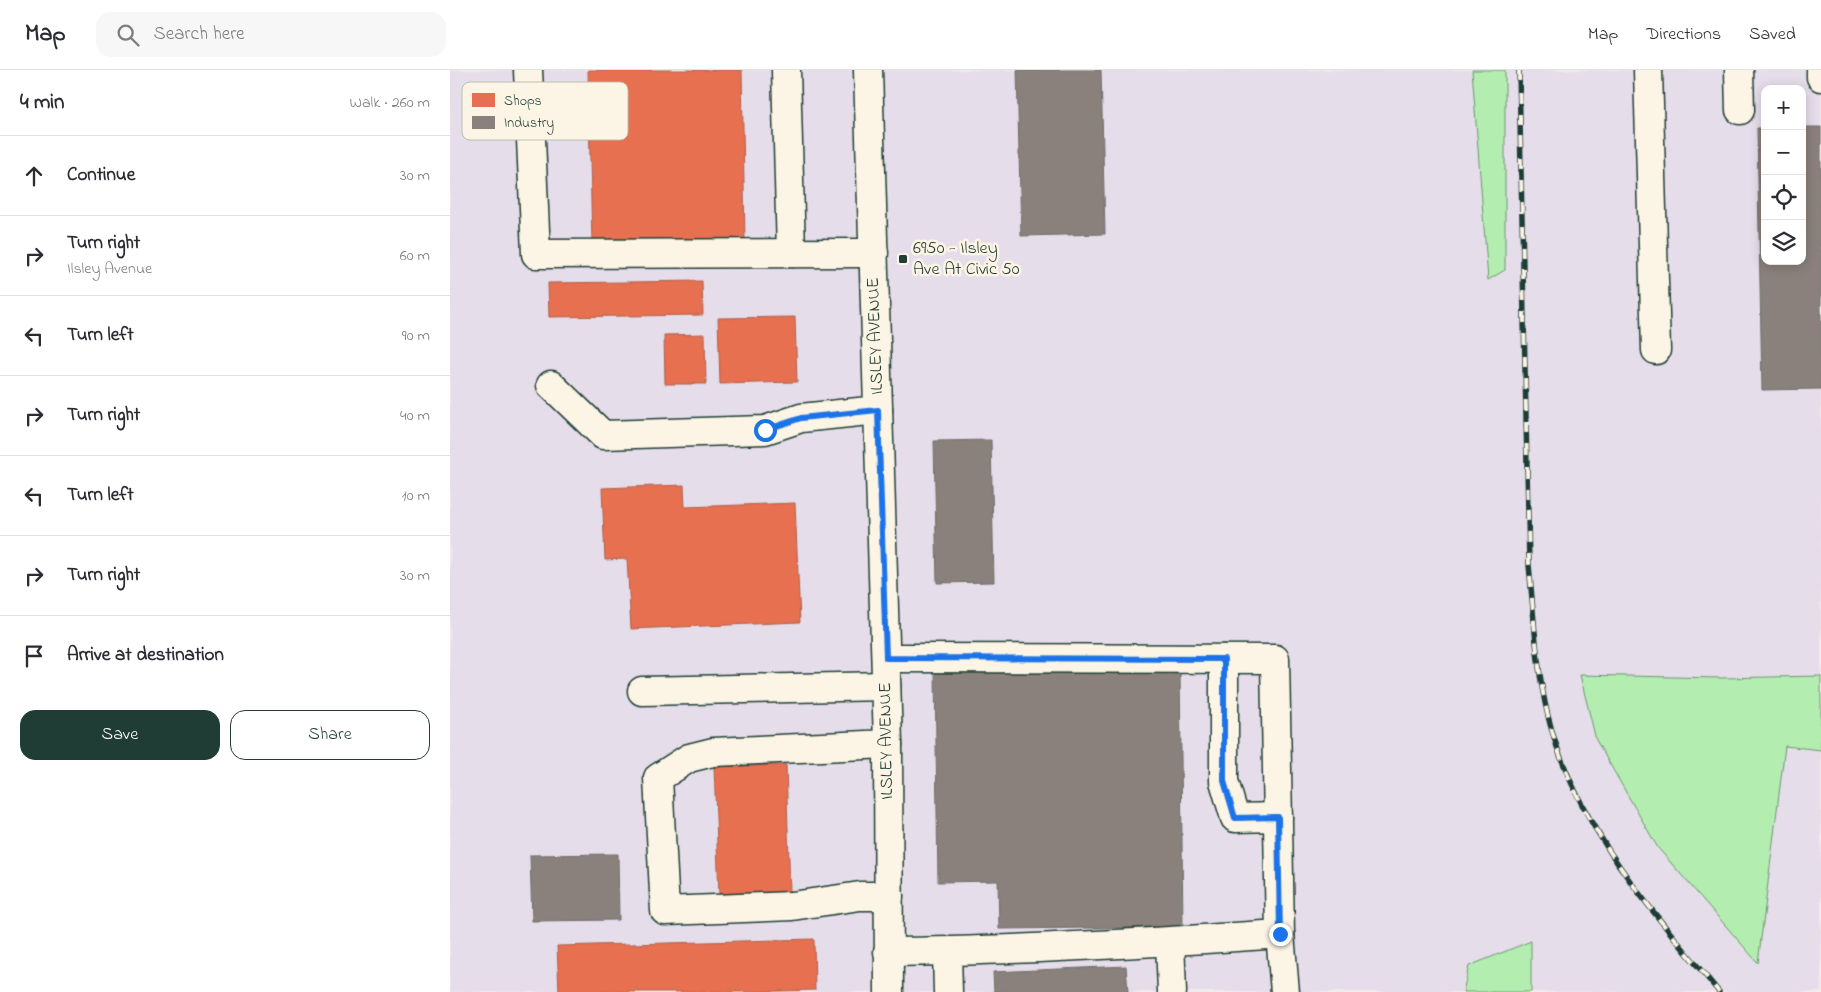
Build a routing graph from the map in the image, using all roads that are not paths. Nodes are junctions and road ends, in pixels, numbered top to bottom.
1 (786, 70) edge
2 (868, 70) edge
3 (1648, 70) edge
4 (1739, 70) edge
5 (1821, 70) edge
6 (1821, 77) edge
7 (1740, 110) dead end
8 (531, 140) edge
9 (874, 253) junction
10 (791, 254) junction
11 (1656, 350) dead end
12 (552, 385) dead end
13 (878, 410) junction
14 (886, 658) junction
15 (1224, 659) junction
16 (886, 686) junction
17 (642, 692) dead end
18 (888, 744) junction
19 (1278, 817) junction
20 (889, 896) junction
21 (1280, 934) junction
22 (1170, 942) junction
23 (888, 952) junction
24 (947, 952) junction
25 (889, 992) edge
26 (948, 992) edge
27 (1172, 992) edge
28 (1285, 992) edge

1 - 10 street
2 - 9 street, ILSLEY AVENUE
3 - 11 street
4 - 7 street
5 - 6 street
8 - 10 street
9 - 10 street
9 - 13 street, ILSLEY AVENUE
12 - 13 street
13 - 14 street, ILSLEY AVENUE
14 - 15 street
14 - 16 street, ILSLEY AVENUE
15 - 19 street
15 - 19 street
16 - 17 street
16 - 18 street, ILSLEY AVENUE
18 - 20 street, ILSLEY AVENUE
18 - 20 street
19 - 21 street
20 - 23 street, ILSLEY AVENUE
21 - 22 street
21 - 28 street
22 - 24 street
22 - 27 street
23 - 24 street
23 - 25 street, ILSLEY AVENUE
24 - 26 street

